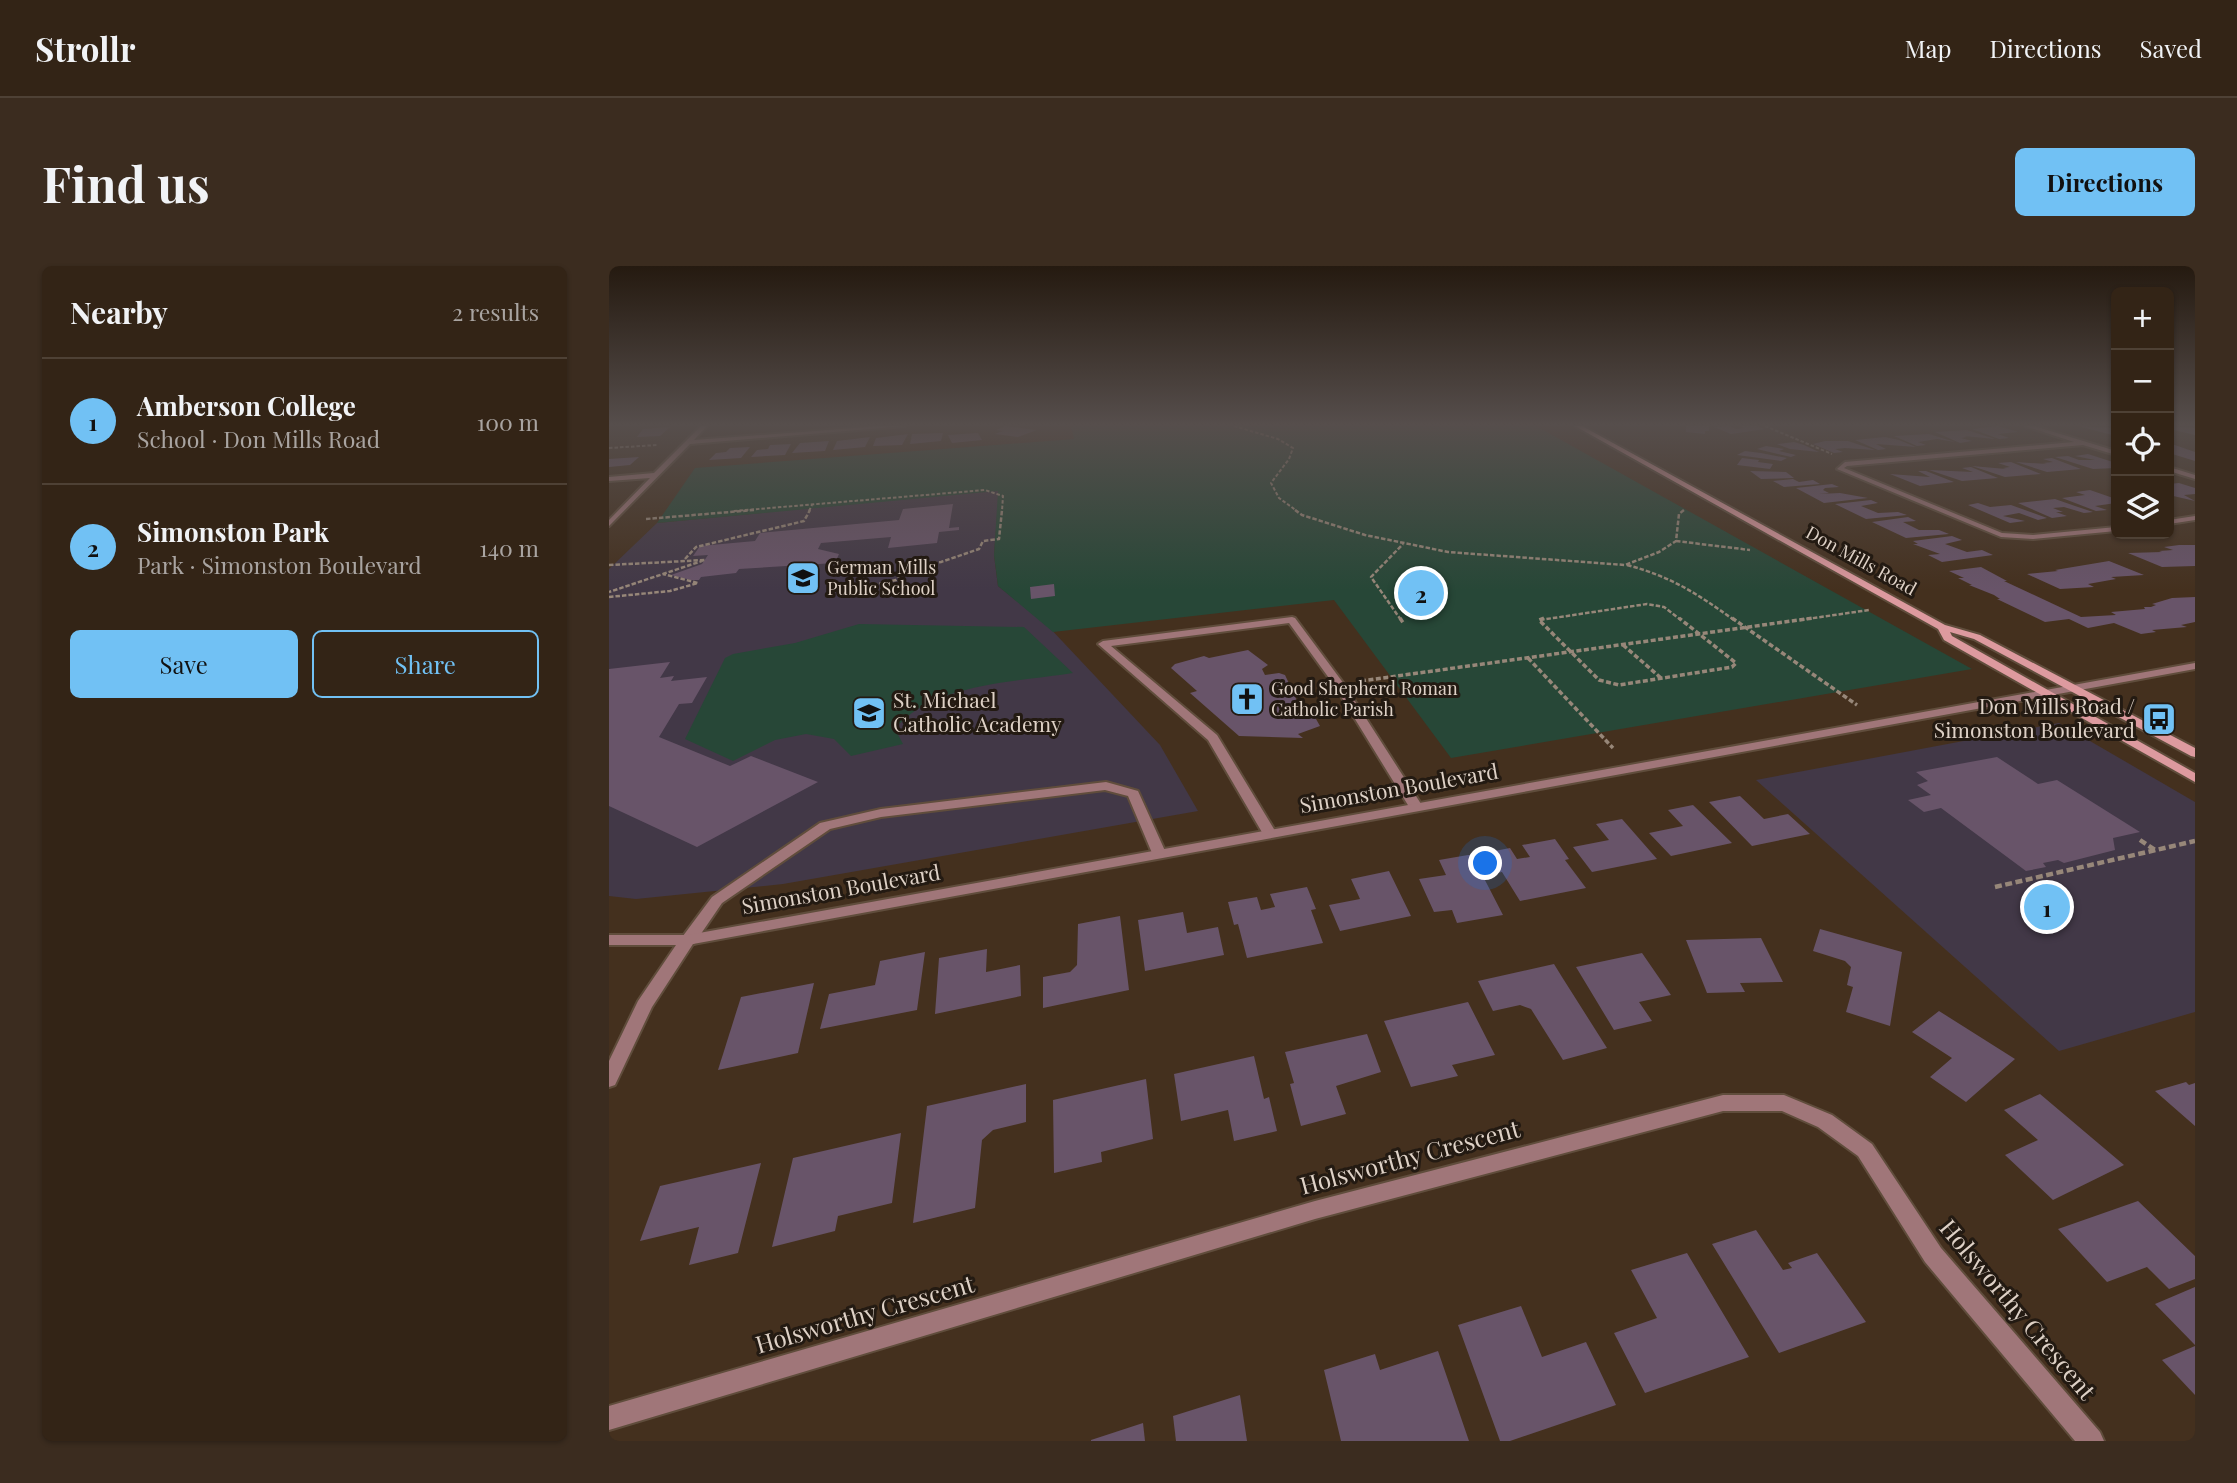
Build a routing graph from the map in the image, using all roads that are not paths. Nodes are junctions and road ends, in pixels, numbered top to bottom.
1 (652, 481) edge
2 (1678, 481) edge
3 (1870, 481) edge
4 (2195, 518) edge
5 (2174, 521) edge
6 (609, 524) edge
7 (2111, 529) edge
8 (1942, 626) junction
9 (2195, 666) edge
10 (2071, 688) junction
11 (2043, 694) junction
12 (2195, 753) edge
13 (2195, 778) edge
14 (1416, 807) junction
15 (1271, 834) junction
16 (1159, 853) junction
17 (609, 940) edge
18 (688, 940) junction
19 (609, 1080) edge
20 (609, 1418) edge
21 (2091, 1441) edge

1 - 6 street
2 - 8 main road, Don Mills Road
3 - 7 street
4 - 5 street
8 - 10 main road, Don Mills Road
8 - 11 main road, Don Mills Road
9 - 10 street, Simonston Boulevard
10 - 11 street, Simonston Boulevard
10 - 12 main road, Don Mills Road
11 - 13 main road, Don Mills Road
11 - 14 street, Simonston Boulevard
14 - 15 street, Simonston Boulevard
14 - 15 street
15 - 16 street, Simonston Boulevard
16 - 18 street, Simonston Boulevard
16 - 18 street
17 - 18 street, Simonston Boulevard
18 - 19 street
20 - 21 street, Holsworthy Crescent

